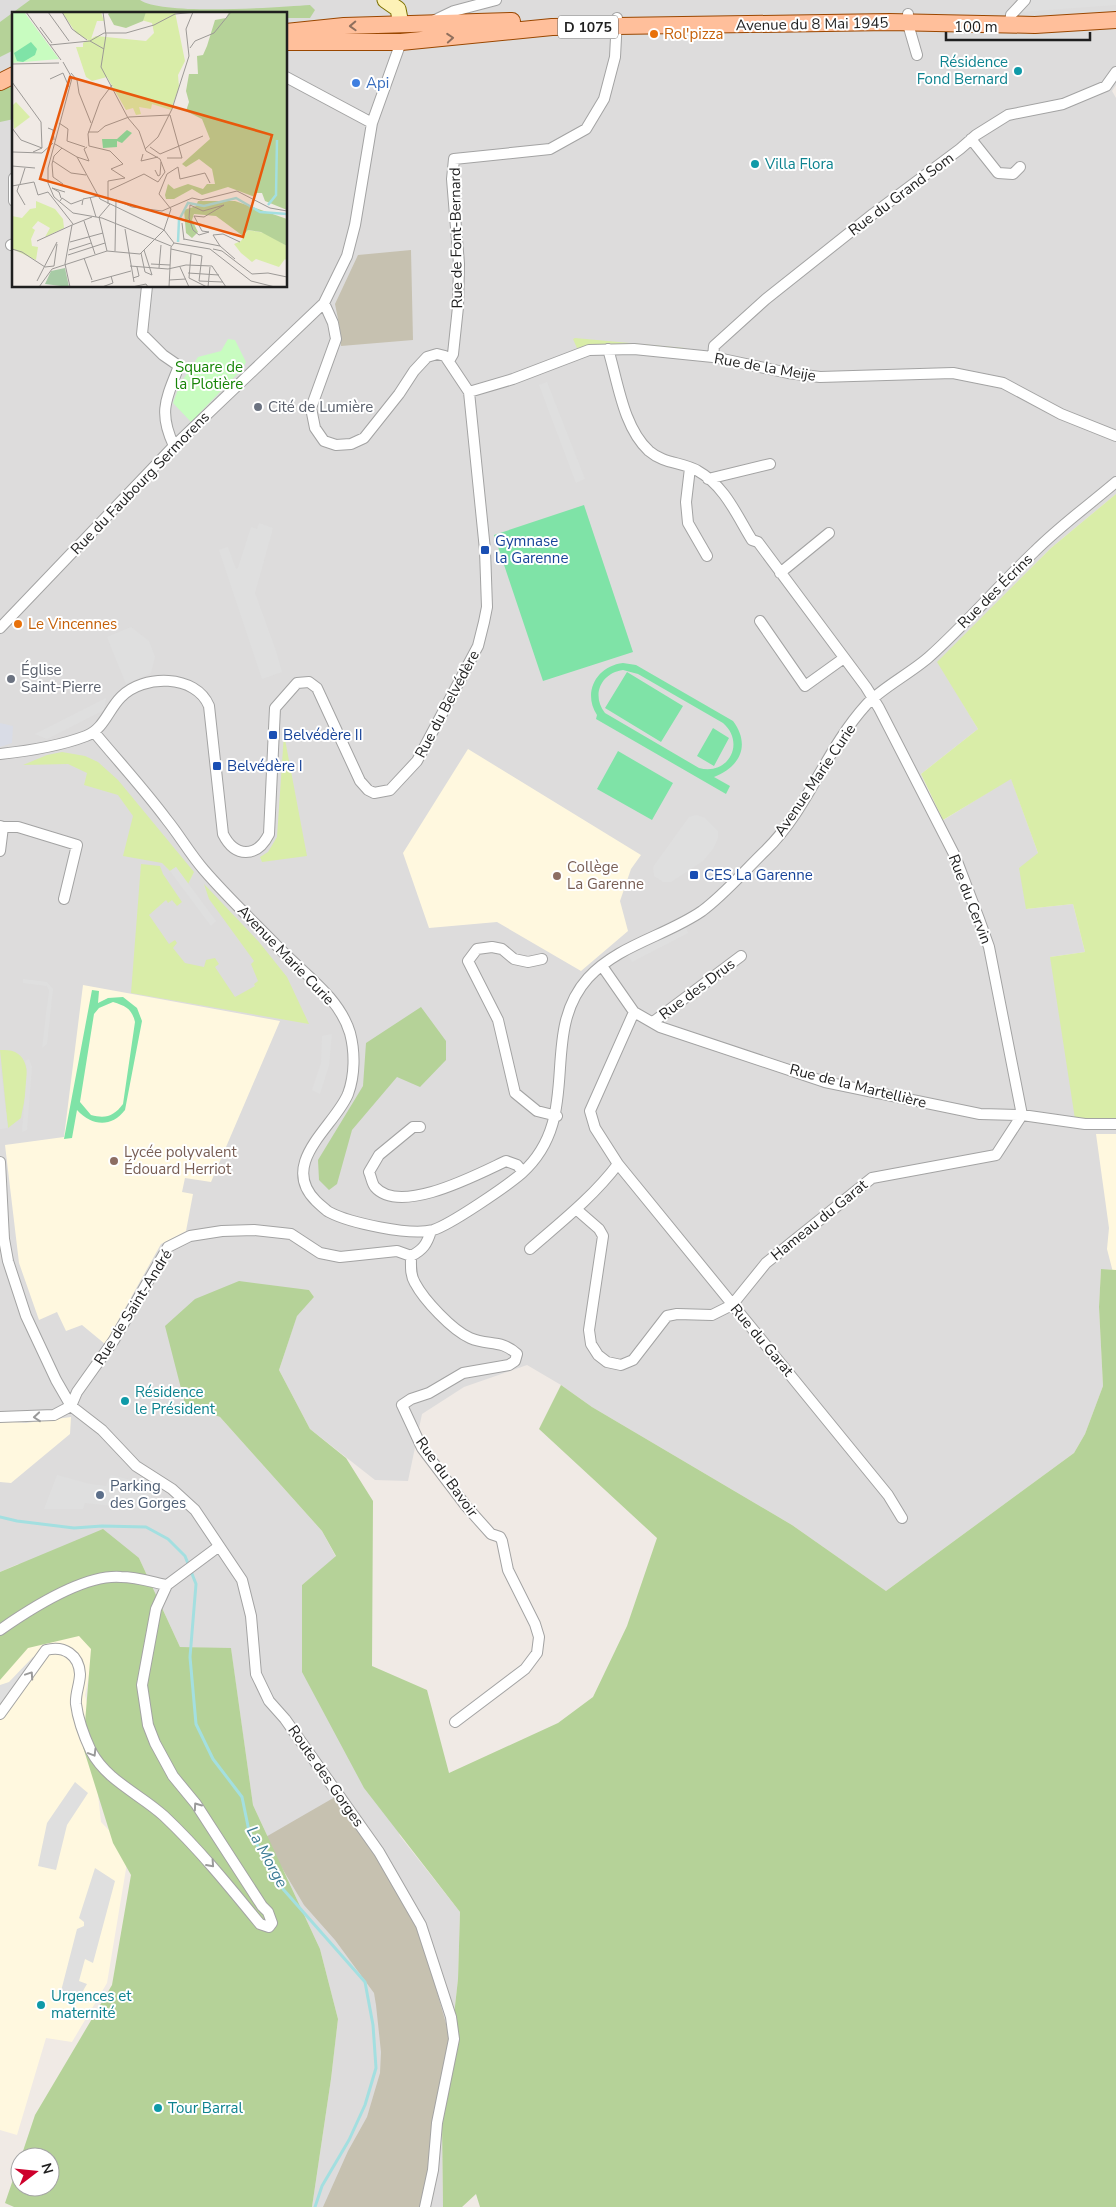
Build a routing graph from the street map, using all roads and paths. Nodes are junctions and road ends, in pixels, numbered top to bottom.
1 (385, 0) edge
2 (496, 0) edge
3 (1024, 0) edge
4 (1116, 12) edge
5 (908, 19) junction
6 (1010, 20) junction
7 (1116, 20) edge
8 (617, 22) junction
9 (401, 24) junction
10 (427, 25) junction
11 (288, 32) edge
12 (419, 41) junction
13 (288, 42) edge
14 (401, 42) junction
15 (917, 55) dead end
16 (12, 68) edge
17 (1116, 72) edge
18 (0, 73) edge
19 (12, 76) edge
20 (288, 78) edge
21 (0, 82) edge
22 (372, 122) junction
23 (970, 139) junction
24 (1020, 167) dead end
25 (147, 288) edge
26 (324, 303) junction
27 (608, 349) junction
28 (713, 358) junction
29 (449, 361) junction
30 (469, 392) junction
31 (1116, 436) edge
32 (174, 446) junction
33 (770, 464) dead end
34 (690, 468) junction
35 (708, 479) junction
36 (1116, 482) edge
37 (829, 533) dead end
38 (707, 556) dead end
39 (780, 573) junction
40 (760, 622) dead end
41 (0, 628) edge
42 (844, 658) junction
43 (873, 698) junction
44 (94, 732) junction
45 (0, 754) edge
46 (1, 827) edge
47 (0, 851) edge
48 (64, 900) dead end
49 (741, 956) dead end
50 (542, 959) dead end
51 (602, 966) junction
52 (634, 1012) junction
53 (653, 1022) junction
54 (1022, 1115) junction
55 (557, 1116) junction
56 (1116, 1124) edge
57 (420, 1127) dead end
58 (0, 1162) edge
59 (618, 1164) junction
60 (523, 1172) junction
61 (576, 1209) junction
62 (431, 1231) junction
63 (2, 1239) edge
64 (530, 1249) dead end
65 (411, 1256) junction
66 (732, 1305) junction
67 (71, 1406) junction
68 (0, 1417) edge
69 (902, 1518) dead end
70 (218, 1547) junction
71 (170, 1583) junction
72 (0, 1630) edge
73 (0, 1714) edge
74 (455, 1722) dead end
75 (425, 2207) edge

1 - 9 street
2 - 10 street
3 - 6 street
4 - 6 main road, Avenue du 8 Mai 1945 / D 1075
5 - 6 main road, Avenue du 8 Mai 1945 / D 1075
5 - 8 main road, Avenue du 8 Mai 1945 / D 1075
5 - 15 street
6 - 7 main road, Avenue du 8 Mai 1945 / D 1075
8 - 10 main road, Avenue du 8 Mai 1945 / D 1075
12 -> 8 main road, Avenue du 8 Mai 1945 / D 1075
8 - 29 street, Rue de Font-Bernard
9 - 10 main road, Avenue du 8 Mai 1945 / D 1075
9 -> 11 main road, D 1075
9 - 14 main road
10 - 12 street
12 - 14 main road, Avenue du 8 Mai 1945 / D 1075
13 - 14 main road, D 1075
14 - 22 street, Rue du Faubourg Sermorens
16 - 18 main road
17 - 23 street, Rue du Grand Som
19 - 21 main road
20 - 22 street
22 - 26 street, Rue du Faubourg Sermorens
23 - 24 street
23 - 28 street, Rue du Grand Som
25 - 32 street
26 - 29 street
26 - 32 street, Rue du Faubourg Sermorens
27 - 28 street, Rue de la Meije
27 - 30 street, Rue de la Meije
27 - 34 street, Rue du Cervin
28 - 31 street, Rue de la Meije
29 - 30 street
30 - 44 street, Rue du Belvédère
32 - 41 street, Rue du Faubourg Sermorens
33 - 35 street
34 - 35 street, Rue du Cervin
34 - 38 street
35 - 39 street, Rue du Cervin
36 - 43 street, Rue des Écrins
37 - 39 street
39 - 42 street, Rue du Cervin
40 - 42 street
42 - 43 street, Rue du Cervin
43 - 51 street, Avenue Marie Curie
43 - 54 street, Rue du Cervin
44 - 45 street
44 - 62 street, Avenue Marie Curie
46 - 47 street
46 - 48 street
49 - 53 street, Rue des Drus
50 - 55 street
51 - 52 street, Rue de la Martellière
51 - 55 street, Avenue Marie Curie
52 - 53 street, Rue de la Martellière
52 - 59 street, Rue du Garat
53 - 54 street, Rue de la Martellière
54 - 56 street, Rue de la Martellière
54 - 66 street, Hameau du Garat
55 - 60 street, Avenue Marie Curie
57 - 60 street
58 - 63 street
59 - 61 street
59 - 66 street, Rue du Garat
60 - 62 street, Avenue Marie Curie
61 - 64 street
61 - 66 street
62 - 65 street
63 - 67 street
65 - 67 street, Rue de Saint-André
65 - 74 street, Rue du Bavoir
66 - 69 street, Rue du Garat
67 -> 68 street
67 - 70 street, Route des Gorges
70 - 71 street
70 - 75 street, Route des Gorges
71 - 72 street
73 -> 71 street

